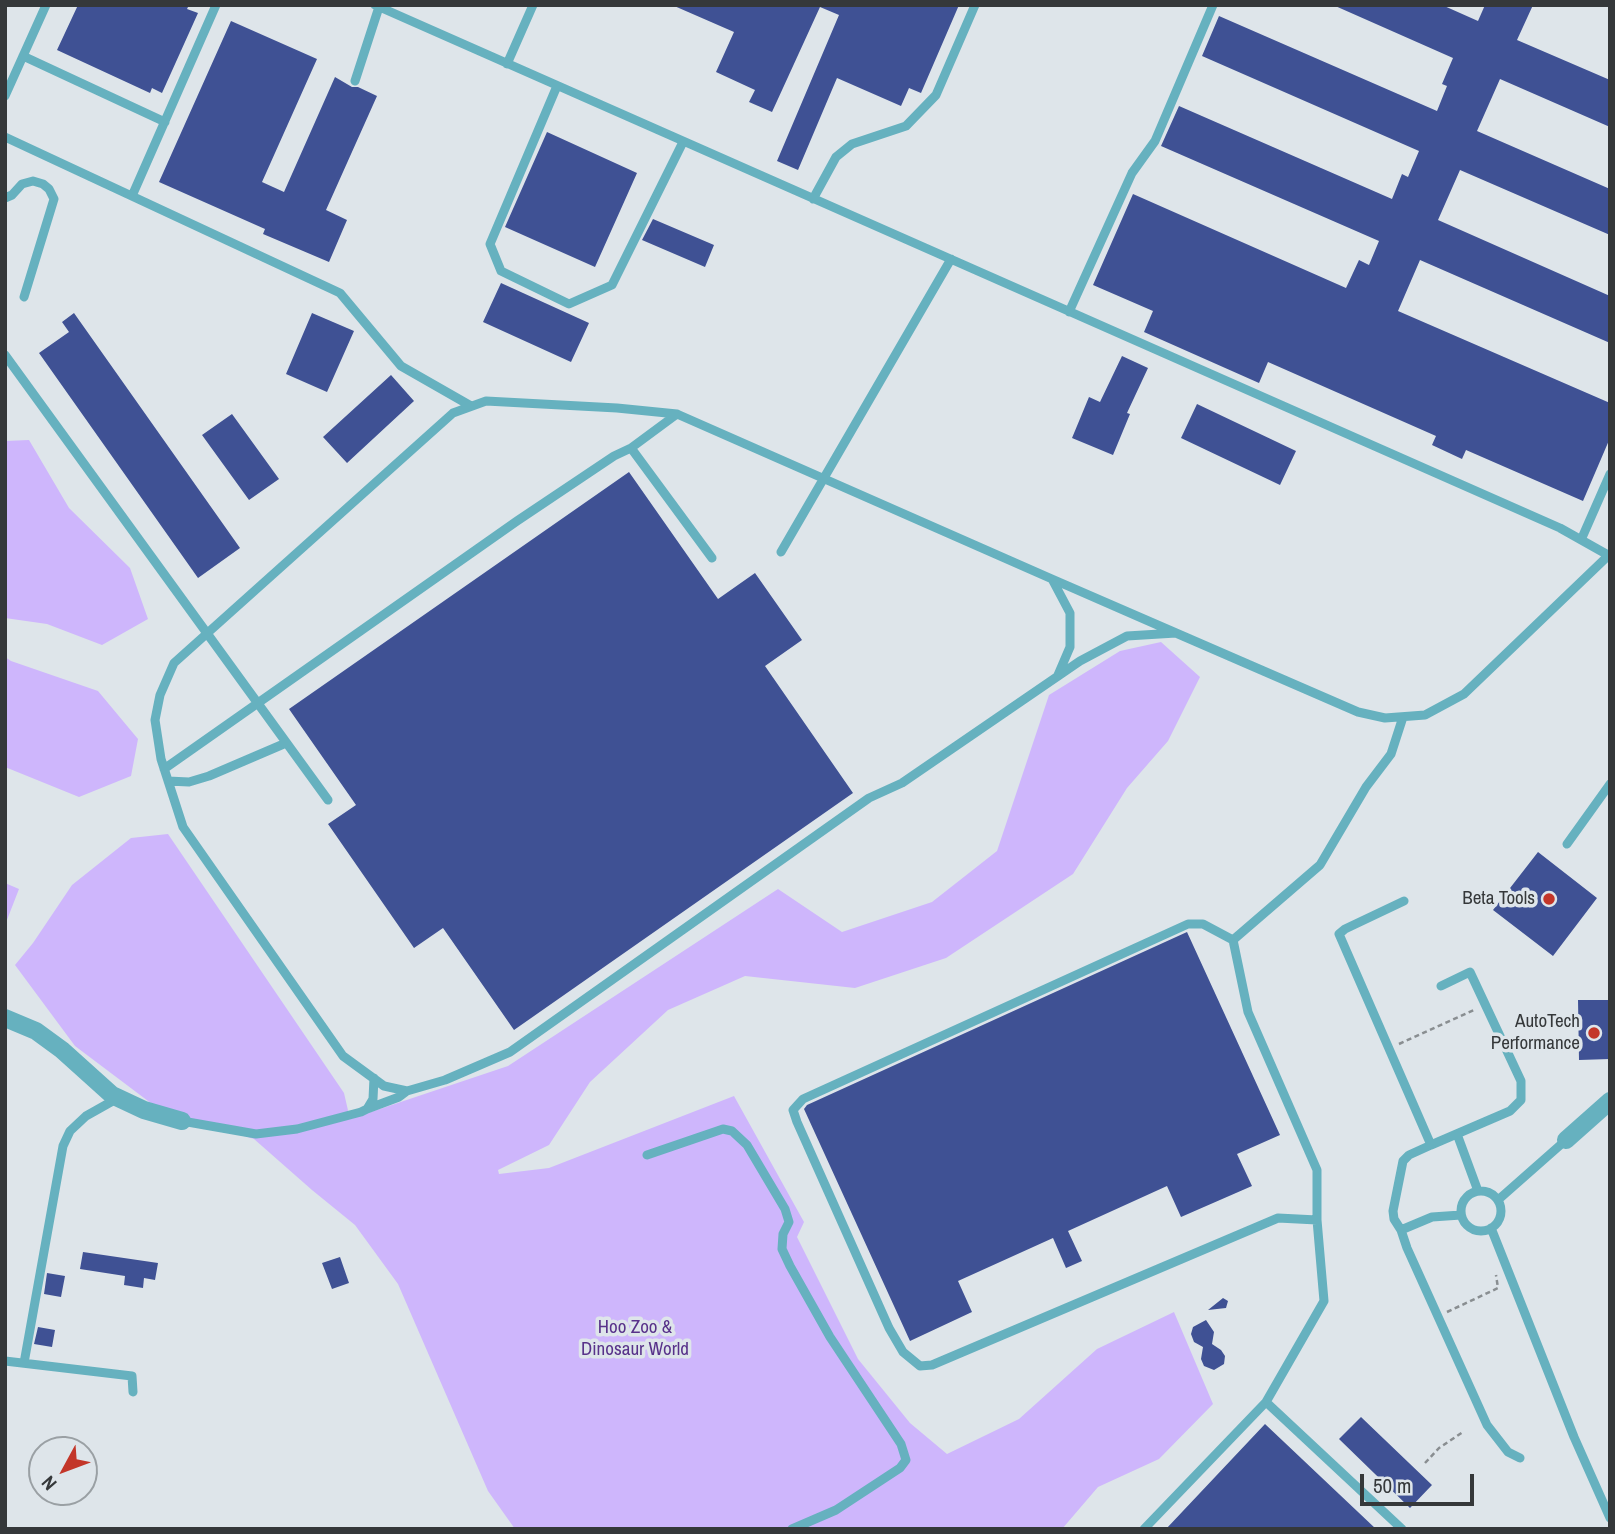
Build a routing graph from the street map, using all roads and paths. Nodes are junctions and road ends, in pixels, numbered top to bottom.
1 (46, 5) edge
2 (216, 5) edge
3 (533, 5) edge
4 (975, 5) edge
5 (1213, 5) edge
6 (377, 6) edge
7 (23, 56) junction
8 (507, 64) junction
9 (355, 81) dead end
10 (557, 86) junction
11 (5, 96) edge
12 (164, 122) junction
13 (5, 137) edge
14 (683, 142) junction
15 (132, 196) junction
16 (5, 198) edge
17 (813, 199) junction
18 (950, 259) junction
19 (24, 297) dead end
20 (1069, 312) junction
21 (5, 355) edge
22 (471, 406) junction
23 (677, 415) junction
24 (631, 448) junction
25 (1610, 474) edge
26 (825, 479) junction
27 (1581, 540) junction
28 (781, 552) dead end
29 (1609, 554) edge
30 (712, 558) dead end
31 (1052, 579) junction
32 (206, 633) junction
33 (1176, 633) junction
34 (1058, 676) junction
35 (257, 704) junction
36 (1403, 717) junction
37 (286, 743) junction
38 (164, 769) junction
39 (168, 781) junction
40 (1610, 784) edge
41 (1599, 797) junction
42 (328, 800) dead end
43 (1610, 803) edge
44 (1567, 844) dead end
45 (1404, 901) dead end
46 (1233, 940) junction
47 (1441, 986) dead end
48 (1485, 1004) junction
49 (5, 1017) edge
50 (1389, 1049) junction
51 (374, 1078) junction
52 (407, 1091) junction
53 (119, 1098) junction
54 (1610, 1101) edge
55 (367, 1109) junction
56 (182, 1121) joint
57 (1458, 1134) junction
58 (1566, 1140) joint
59 (1431, 1145) junction
60 (647, 1155) dead end
61 (1478, 1191) junction
62 (1497, 1200) junction
63 (1461, 1215) junction
64 (1317, 1220) junction
65 (1491, 1228) junction
66 (1401, 1230) junction
67 (1499, 1273) dead end
68 (1438, 1316) junction
69 (5, 1361) edge
70 (24, 1363) junction
71 (133, 1392) dead end
72 (1266, 1402) junction
73 (1463, 1432) dead end
74 (1520, 1458) dead end
75 (1425, 1463) dead end
76 (1610, 1518) edge
77 (792, 1529) edge
78 (1144, 1529) edge
79 (1402, 1529) edge

1 - 7 lane
2 - 12 lane
3 - 8 lane
4 - 17 lane
5 - 20 lane
6 - 8 lane
6 - 9 lane
7 - 11 lane
7 - 12 lane
8 - 10 lane
10 - 14 lane
10 - 14 lane
12 - 15 lane
13 - 15 lane
14 - 17 lane
15 - 22 lane
16 - 19 lane
17 - 18 lane
18 - 20 lane
18 - 26 lane
20 - 27 lane
21 - 32 lane
22 - 23 lane
22 - 32 lane
23 - 24 lane
23 - 26 lane
24 - 30 lane
24 - 35 lane
25 - 27 lane
26 - 28 lane
26 - 31 lane
27 - 29 lane
29 - 36 lane
31 - 33 lane
31 - 34 lane
32 - 35 lane
32 - 38 lane
33 - 34 lane
33 - 36 lane
34 - 52 lane
35 - 37 lane
35 - 38 lane
36 - 46 lane
37 - 39 lane
37 - 42 lane
38 - 39 lane
39 - 51 lane
40 - 41 lane
41 - 43 lane
41 - 44 lane
45 - 50 lane
46 - 64 lane
46 - 64 lane
47 - 48 lane
48 - 50 path
48 - 57 lane
49 - 53 street
50 - 59 lane
51 - 52 lane
51 - 55 lane
52 - 55 lane
53 - 56 street
53 - 70 lane
54 - 58 street
55 - 56 lane
57 - 59 lane
57 - 61 lane
58 - 62 lane
59 - 66 lane
60 - 77 lane
61 - 62 lane
61 - 63 lane
62 - 65 lane
63 - 65 lane
63 - 66 lane
64 - 72 lane
65 - 76 lane
66 - 68 lane
67 - 68 path
68 - 74 lane
69 - 70 lane
70 - 71 lane
72 - 78 lane
72 - 79 lane
73 - 75 path

